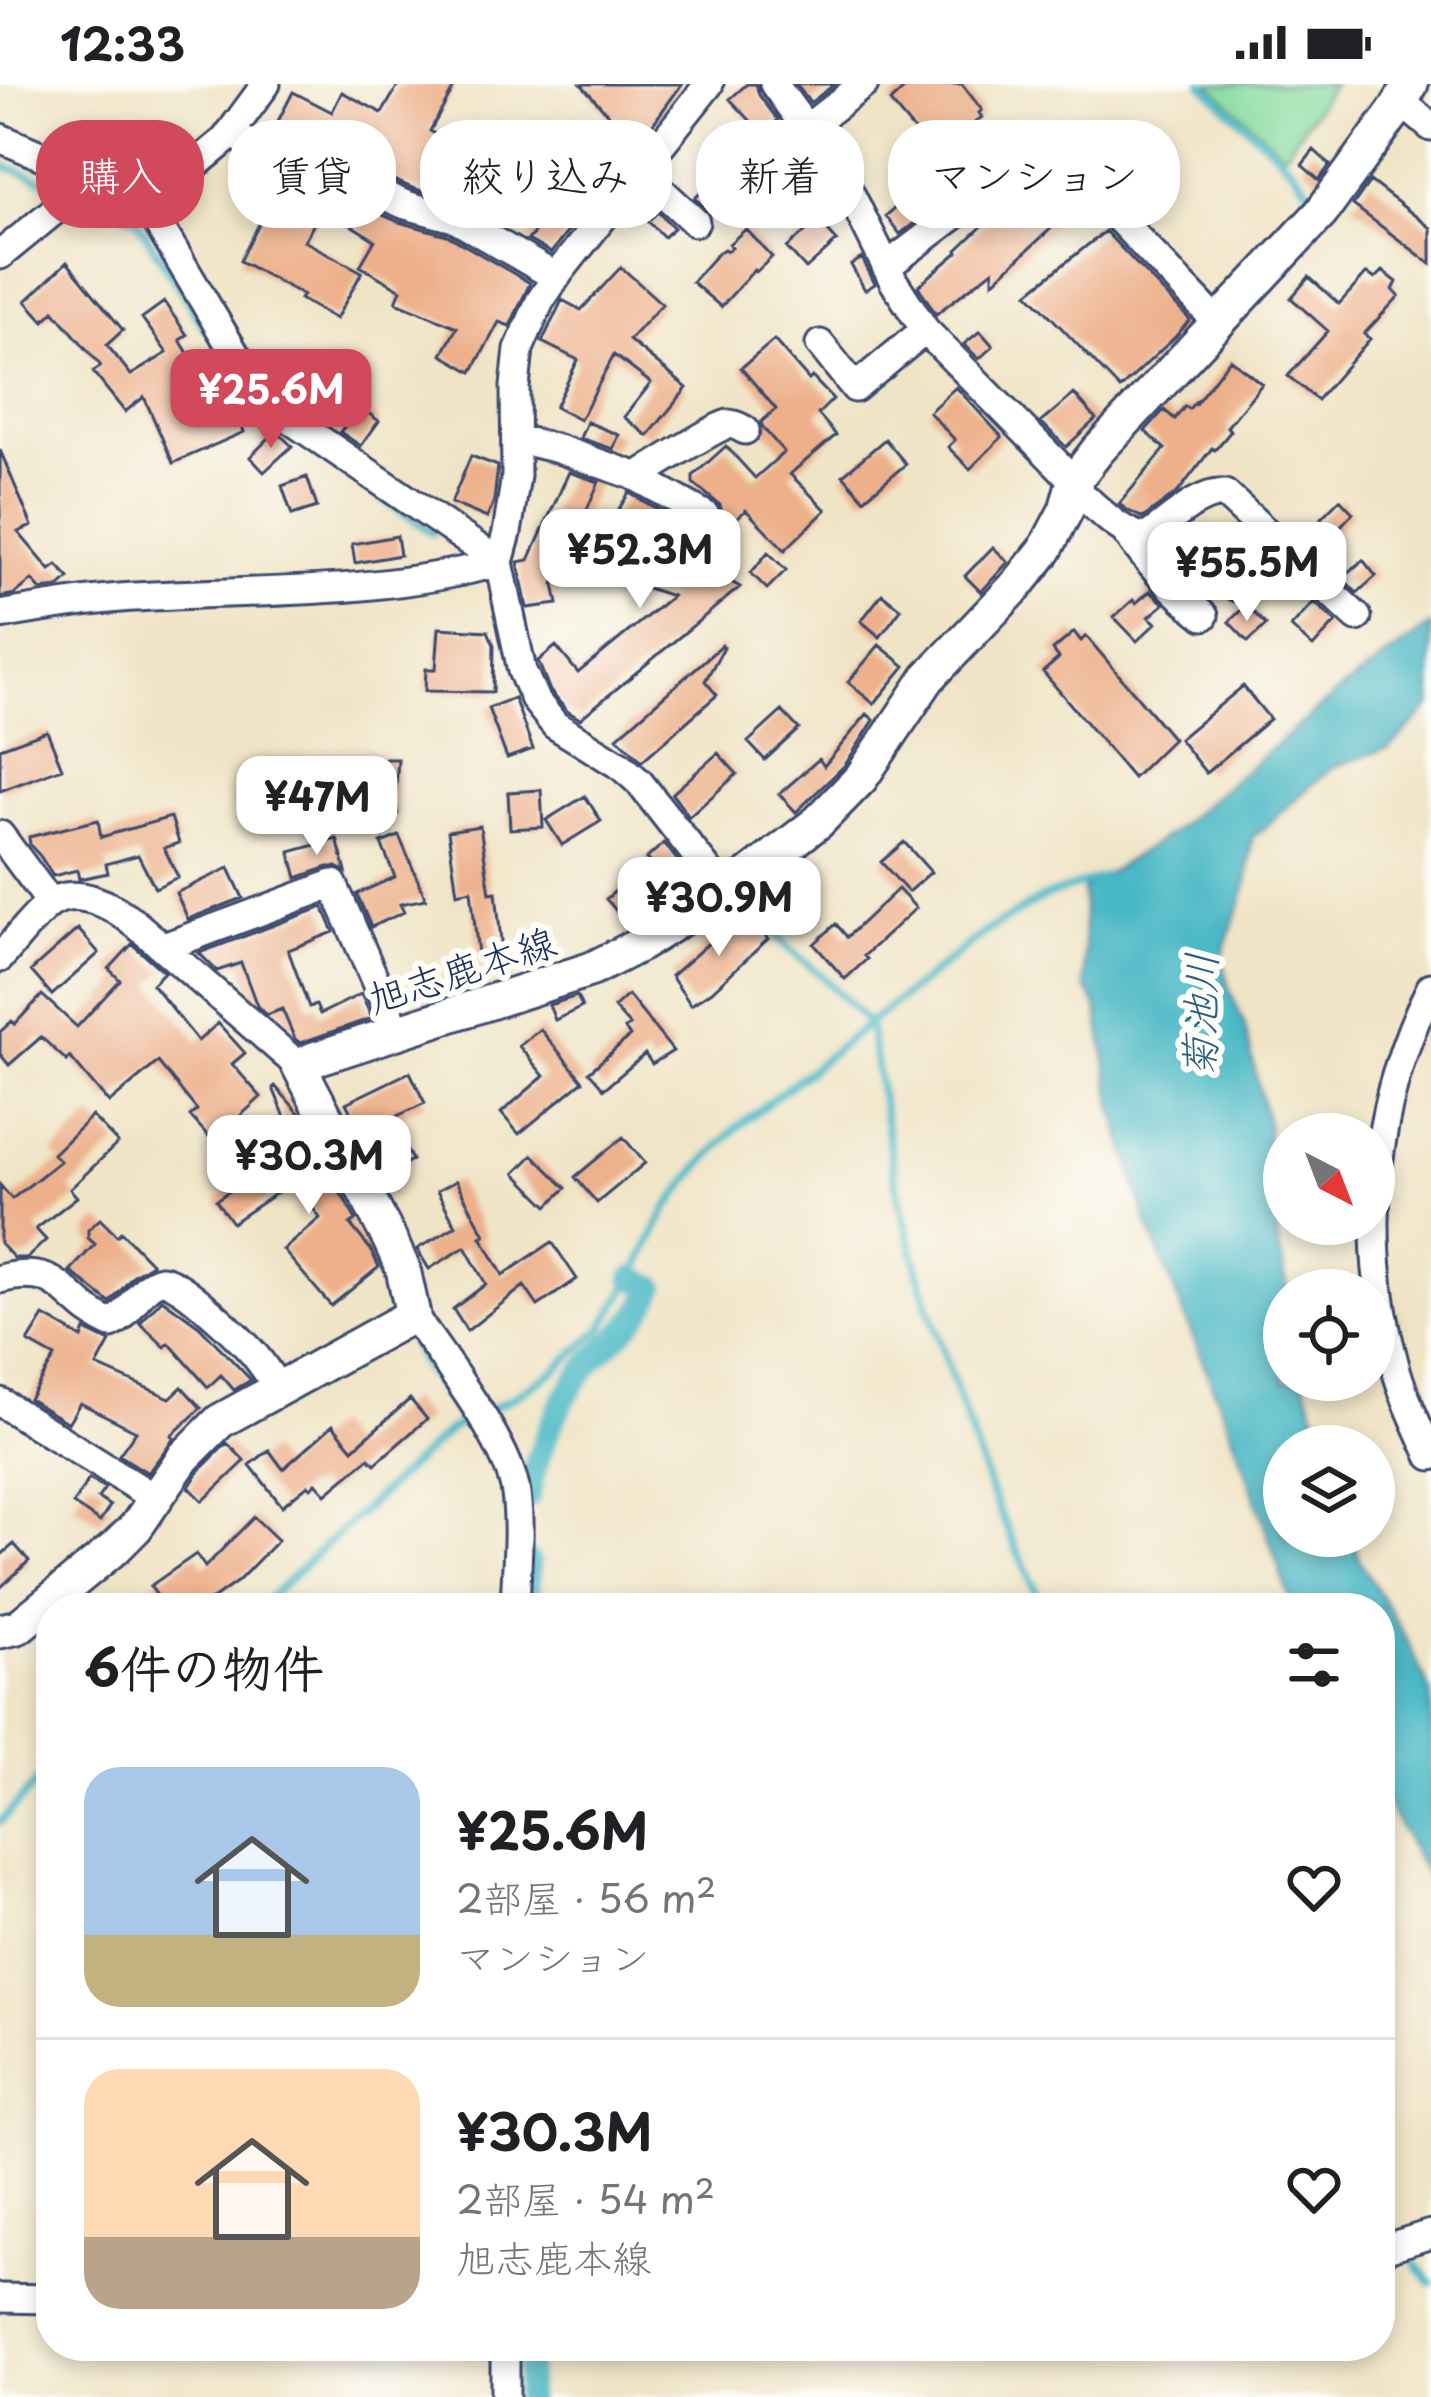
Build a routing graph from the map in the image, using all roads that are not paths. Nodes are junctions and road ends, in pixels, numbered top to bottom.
1 (266, 84) edge
2 (709, 84) edge
3 (774, 84) edge
4 (864, 84) edge
5 (1418, 107) edge
6 (240, 120) edge
7 (801, 120) edge
8 (817, 120) edge
9 (672, 129) edge
10 (228, 134) edge
11 (0, 138) edge
12 (36, 154) edge
13 (204, 155) edge
14 (396, 201) edge
15 (672, 201) edge
16 (695, 222) dead end
17 (864, 222) edge
18 (36, 226) edge
19 (161, 228) edge
20 (594, 228) edge
21 (938, 228) edge
22 (1128, 228) edge
23 (0, 255) edge
24 (886, 267) junction
25 (556, 277) junction
26 (1218, 323) junction
27 (930, 336) junction
28 (820, 344) dead end
29 (864, 398) dead end
30 (746, 430) dead end
31 (517, 439) junction
32 (636, 477) junction
33 (1073, 484) junction
34 (705, 515) dead end
35 (1137, 534) junction
36 (499, 562) junction
37 (1237, 587) dead end
38 (0, 615) edge
39 (1204, 616) dead end
40 (1357, 617) dead end
41 (0, 836) edge
42 (725, 892) junction
43 (50, 902) junction
44 (164, 947) junction
45 (0, 958) edge
46 (1431, 987) edge
47 (398, 1033) junction
48 (299, 1066) junction
49 (0, 1279) edge
50 (412, 1315) junction
51 (280, 1389) junction
52 (0, 1402) edge
53 (1431, 1456) edge
54 (156, 1498) junction
55 (60, 1593) edge
56 (515, 1593) edge
57 (36, 1612) edge
58 (0, 1631) edge
59 (1431, 2234) edge
60 (1395, 2245) edge
61 (0, 2298) edge
62 (36, 2299) edge
63 (505, 2361) edge
64 (505, 2397) edge

1 - 6 street
2 - 9 street
3 - 7 street
4 - 8 street
5 - 26 main road, 旭志鹿本線
10 - 13 street
11 - 12 street
14 - 25 street
15 - 16 street
17 - 24 street
18 - 23 street
19 - 36 street
20 - 25 street
21 - 24 street
22 - 26 street
24 - 27 street
25 - 31 street
26 - 33 main road, 旭志鹿本線
27 - 28 street
27 - 29 street
27 - 33 street
30 - 32 street
31 - 32 street
31 - 36 street
32 - 34 street
33 - 35 street
33 - 42 main road, 旭志鹿本線
35 - 37 street
35 - 39 street
35 - 40 street
36 - 38 street
36 - 42 street
41 - 43 street
42 - 47 main road, 旭志鹿本線
43 - 44 street
43 - 45 street
44 - 47 street
44 - 48 street
46 - 53 street
47 - 48 main road, 旭志鹿本線
48 - 50 main road
49 - 51 street
50 - 51 main road
50 - 56 street
51 - 54 main road
52 - 54 street
54 - 55 main road
57 - 58 main road
59 - 60 street
61 - 62 street
63 - 64 street

